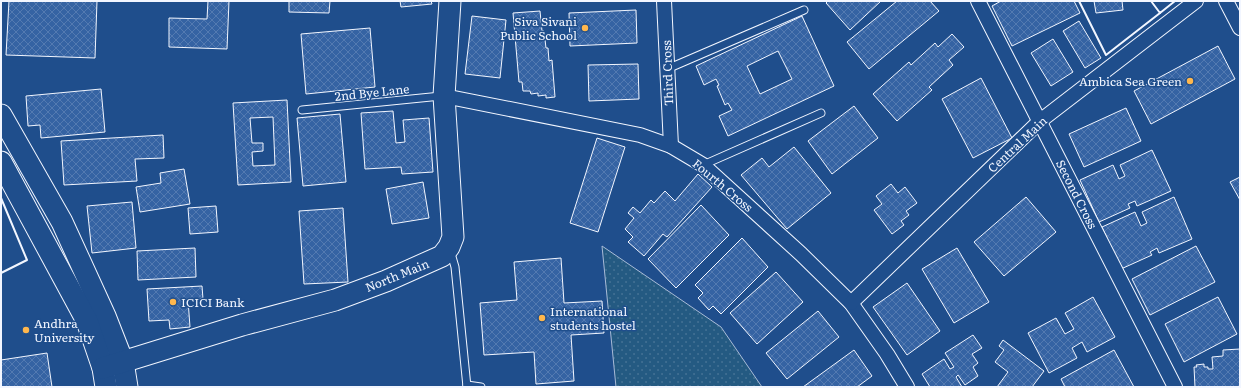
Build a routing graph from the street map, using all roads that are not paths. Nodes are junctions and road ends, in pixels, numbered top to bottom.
1 (450, 1) edge
2 (664, 1) edge
3 (978, 1) edge
4 (1196, 1) edge
5 (1226, 1) edge
6 (804, 10) dead end
7 (1240, 28) edge
8 (667, 69) junction
9 (444, 96) junction
10 (302, 110) dead end
11 (821, 113) dead end
12 (1, 115) edge
13 (1040, 121) junction
14 (670, 146) junction
15 (1, 162) edge
16 (703, 165) junction
17 (449, 247) junction
18 (852, 303) junction
19 (111, 372) edge
20 (467, 386) edge
21 (127, 387) edge
22 (481, 387) edge
23 (907, 387) edge
24 (1175, 387) edge

1 - 9 street
2 - 8 street, Third Cross
3 - 13 street, Second Cross
4 - 13 street, Central Main
5 - 7 street
6 - 8 lane
8 - 14 street, Third Cross
9 - 10 lane, 2nd Bye Lane
9 - 14 street, Fourth Cross
9 - 17 street
11 - 16 lane
12 - 19 street
13 - 18 street, Central Main
13 - 24 street, Second Cross
14 - 16 street, Fourth Cross
15 - 19 street
16 - 18 street, Fourth Cross
17 - 19 street, North Main
17 - 20 lane
18 - 23 street, Fourth Cross
19 - 21 street
20 - 22 lane

